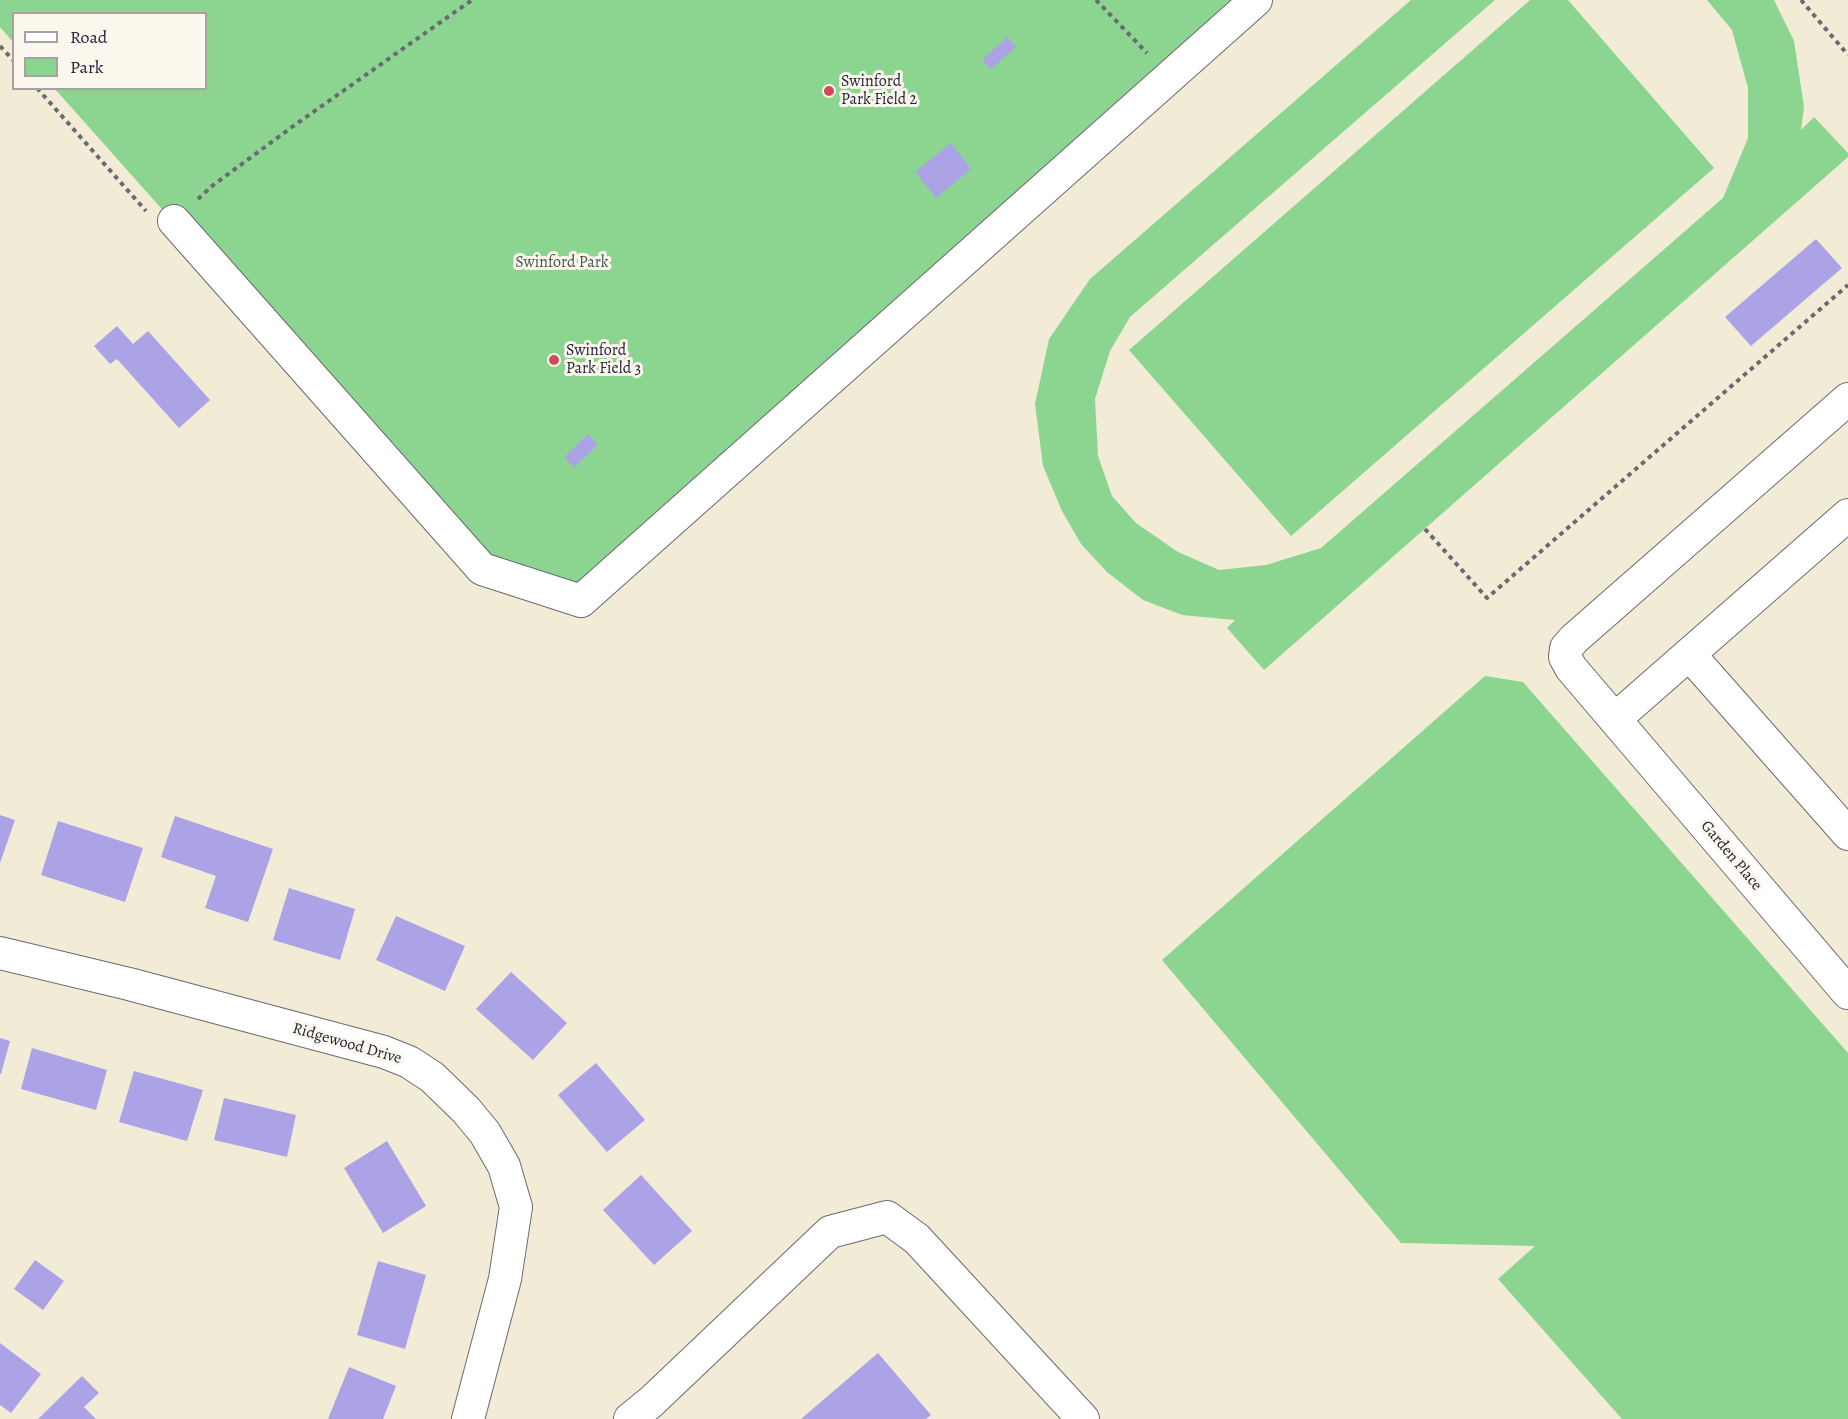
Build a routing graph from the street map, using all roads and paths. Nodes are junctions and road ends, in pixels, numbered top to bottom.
1 (472, 0) edge
2 (1096, 0) edge
3 (1256, 0) edge
4 (1801, 0) edge
5 (0, 46) edge
6 (1848, 55) edge
7 (12, 59) edge
8 (1170, 77) junction
9 (39, 90) edge
10 (174, 221) junction
11 (1848, 285) edge
12 (1848, 399) edge
13 (1848, 515) edge
14 (1425, 529) dead end
15 (1689, 654) junction
16 (1615, 719) junction
17 (1848, 834) edge
18 (0, 953) edge
19 (1848, 993) edge
20 (468, 1419) edge
21 (630, 1419) edge
22 (1083, 1419) edge

1 - 10 path
2 - 8 path
3 - 8 street
4 - 6 path
5 - 7 path
8 - 10 street
9 - 10 path
11 - 14 path
12 - 16 street, Garden Place
13 - 15 street
15 - 16 street
15 - 17 street
16 - 19 street, Garden Place
18 - 20 street, Ridgewood Drive
21 - 22 street

